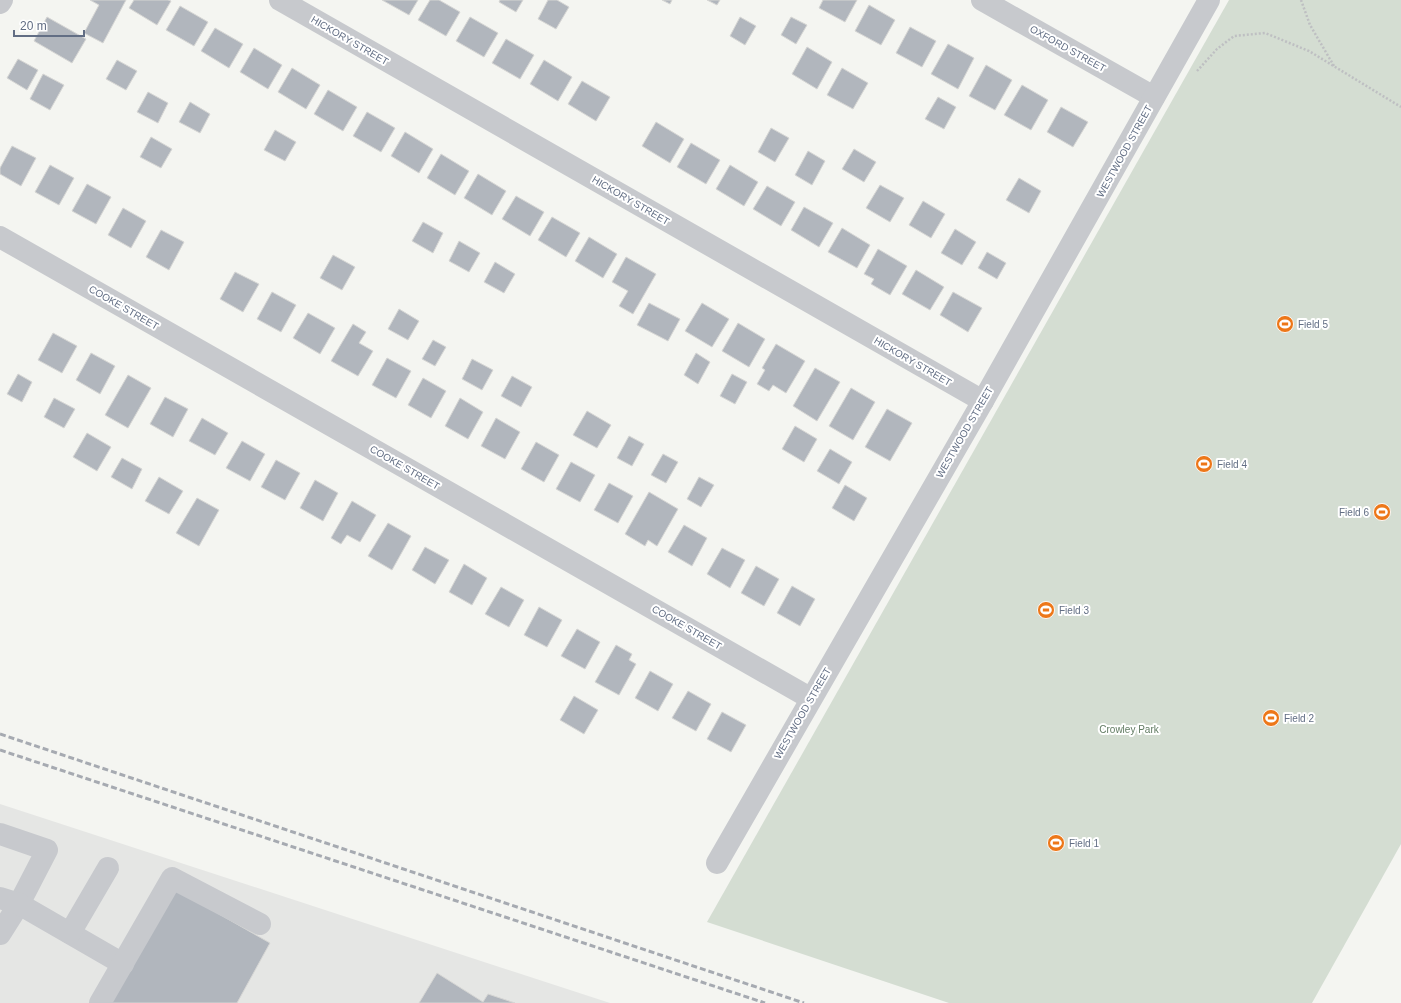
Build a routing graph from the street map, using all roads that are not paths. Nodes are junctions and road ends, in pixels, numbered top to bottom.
1 (2, 0) edge
2 (280, 0) edge
3 (982, 0) edge
4 (1209, 0) edge
5 (0, 3) edge
6 (1154, 97) junction
7 (0, 237) edge
8 (982, 401) junction
9 (810, 698) junction
10 (0, 834) edge
11 (717, 863) dead end
12 (108, 868) dead end
13 (9, 901) edge
14 (260, 924) dead end
15 (70, 933) junction
16 (0, 934) edge
17 (123, 964) junction
18 (100, 1003) edge

1 - 5 street
2 - 8 street, HICKORY STREET
3 - 6 street, OXFORD STREET
4 - 6 street, WESTWOOD STREET
6 - 8 street, WESTWOOD STREET
7 - 9 street, COOKE STREET
8 - 9 street, WESTWOOD STREET
9 - 11 street, WESTWOOD STREET
10 - 13 street
12 - 15 street
13 - 15 street
13 - 16 street
14 - 17 street
15 - 17 street
17 - 18 street

